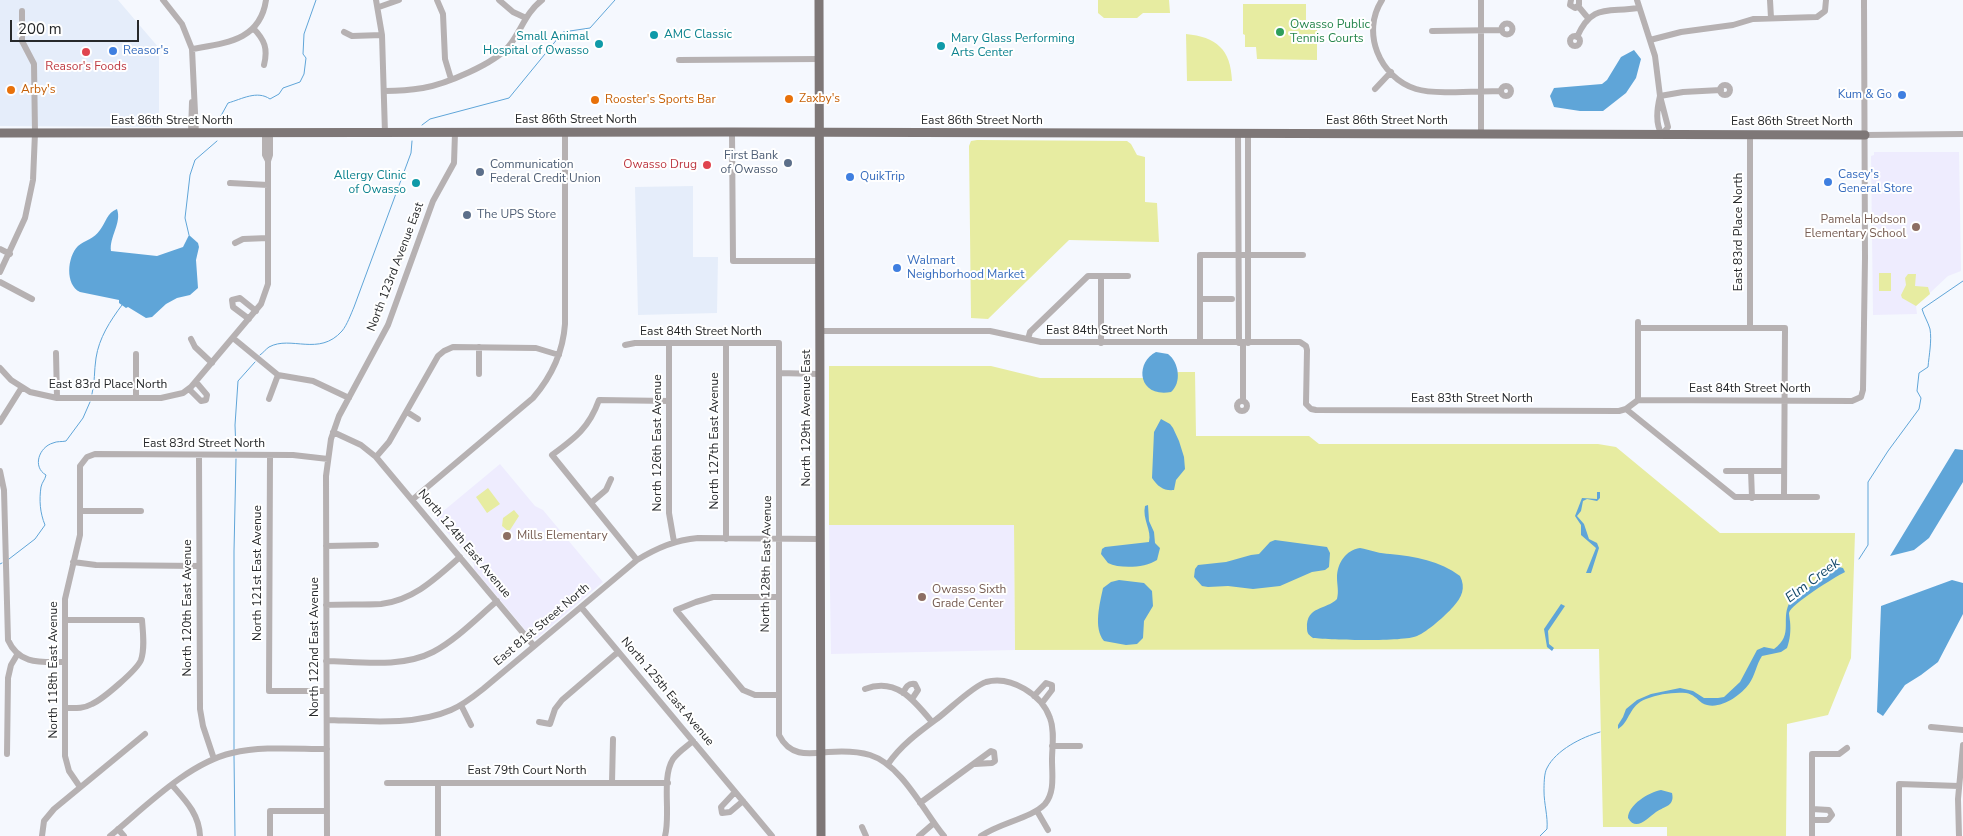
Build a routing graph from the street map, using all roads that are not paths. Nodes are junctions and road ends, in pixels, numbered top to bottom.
1 (163, 0) edge
2 (266, 0) edge
3 (376, 0) edge
4 (399, 0) edge
5 (437, 0) edge
6 (499, 0) edge
7 (542, 0) edge
8 (819, 0) edge
9 (1382, 0) edge
10 (1480, 0) edge
11 (1571, 0) edge
12 (1637, 0) edge
13 (1770, 0) edge
14 (1826, 0) edge
15 (1864, 0) edge
16 (1578, 3) edge
17 (379, 7) junction
18 (1638, 8) junction
19 (22, 11) dead end
20 (526, 18) junction
21 (1588, 18) junction
22 (1770, 18) junction
23 (253, 28) junction
24 (1502, 30) dead end
25 (1432, 31) dead end
26 (1481, 31) junction
27 (344, 32) dead end
28 (382, 35) junction
29 (1577, 37) dead end
30 (1650, 40) junction
31 (192, 49) junction
32 (679, 60) dead end
33 (819, 60) junction
34 (264, 65) dead end
35 (1391, 72) junction
36 (451, 79) junction
37 (1375, 89) dead end
38 (1721, 90) dead end
39 (385, 91) junction
40 (1481, 91) junction
41 (1501, 91) dead end
42 (1660, 96) junction
43 (732, 132) junction
44 (0, 133) edge
45 (35, 133) junction
46 (267, 133) junction
47 (385, 133) junction
48 (455, 133) junction
49 (565, 133) junction
50 (819, 133) junction
51 (1243, 133) junction
52 (193, 134) junction
53 (1481, 134) junction
54 (1963, 134) edge
55 (1662, 135) junction
56 (1750, 135) junction
57 (1865, 135) junction
58 (230, 183) dead end
59 (268, 185) junction
60 (268, 238) junction
61 (235, 243) dead end
62 (0, 249) edge
63 (10, 254) junction
64 (1239, 255) junction
65 (1248, 255) junction
66 (1303, 255) dead end
67 (819, 261) junction
68 (0, 272) edge
69 (1101, 276) junction
70 (1128, 276) dead end
71 (0, 282) edge
72 (32, 299) dead end
73 (1200, 299) junction
74 (1232, 299) dead end
75 (256, 311) junction
76 (249, 319) junction
77 (1750, 328) junction
78 (819, 331) junction
79 (233, 338) junction
80 (191, 339) dead end
81 (1028, 339) junction
82 (1101, 342) junction
83 (1200, 342) junction
84 (669, 343) junction
85 (726, 343) junction
86 (779, 343) joint
87 (1243, 343) junction
88 (625, 345) dead end
89 (479, 347) junction
90 (56, 354) dead end
91 (136, 354) dead end
92 (559, 355) junction
93 (212, 362) junction
94 (0, 368) edge
95 (278, 374) junction
96 (479, 374) dead end
97 (779, 374) junction
98 (820, 374) junction
99 (22, 387) junction
100 (56, 398) junction
101 (136, 398) junction
102 (349, 398) junction
103 (269, 399) dead end
104 (1638, 400) junction
105 (1784, 400) junction
106 (669, 401) junction
107 (1242, 401) dead end
108 (1306, 404) joint
109 (1626, 409) junction
110 (407, 412) junction
111 (418, 418) dead end
112 (0, 422) edge
113 (333, 432) junction
114 (199, 455) junction
115 (270, 456) junction
116 (376, 457) junction
117 (328, 459) junction
118 (82, 462) joint
119 (0, 471) edge
120 (1726, 471) dead end
121 (1751, 471) junction
122 (1784, 471) junction
123 (611, 479) dead end
124 (1784, 497) junction
125 (1817, 497) dead end
126 (1752, 498) junction
127 (412, 500) junction
128 (592, 502) junction
129 (81, 511) junction
130 (142, 511) dead end
131 (726, 539) junction
132 (779, 539) junction
133 (820, 539) junction
134 (674, 542) junction
135 (376, 545) dead end
136 (326, 546) junction
137 (460, 557) junction
138 (637, 560) junction
139 (73, 562) junction
140 (199, 566) junction
141 (778, 597) junction
142 (497, 601) junction
143 (326, 605) junction
144 (581, 607) junction
145 (65, 620) junction
146 (534, 646) junction
147 (618, 652) junction
148 (17, 655) junction
149 (326, 661) junction
150 (64, 662) junction
151 (865, 689) dead end
152 (326, 691) junction
153 (903, 693) junction
154 (778, 695) junction
155 (1034, 696) junction
156 (912, 699) junction
157 (1042, 703) junction
158 (461, 705) junction
159 (65, 708) junction
160 (326, 720) junction
161 (539, 722) dead end
162 (932, 722) junction
163 (471, 725) dead end
164 (1931, 727) dead end
165 (1963, 730) edge
166 (145, 734) dead end
167 (612, 739) dead end
168 (693, 741) junction
169 (1963, 745) edge
170 (1052, 746) junction
171 (1080, 746) dead end
172 (1847, 748) dead end
173 (326, 749) junction
174 (820, 753) junction
175 (7, 754) dead end
176 (214, 759) junction
177 (888, 764) junction
178 (976, 764) dead end
179 (438, 782) junction
180 (668, 782) junction
181 (387, 783) dead end
182 (612, 783) junction
183 (172, 785) junction
184 (1959, 786) junction
185 (80, 787) junction
186 (735, 792) junction
187 (743, 801) junction
188 (920, 803) junction
189 (1812, 809) junction
190 (326, 811) junction
191 (1037, 811) junction
192 (1812, 820) junction
193 (934, 823) junction
194 (862, 827) dead end
195 (118, 829) junction
196 (1048, 830) dead end
197 (42, 836) edge
198 (110, 836) edge
199 (124, 836) edge
200 (200, 836) edge
201 (270, 836) edge
202 (327, 836) edge
203 (438, 836) edge
204 (666, 836) edge
205 (772, 836) edge
206 (821, 836) edge
207 (866, 836) edge
208 (919, 836) edge
209 (944, 836) edge
210 (981, 836) edge
211 (1812, 836) edge
212 (1899, 836) edge
213 (1959, 836) edge

1 - 31 street
2 - 23 street
3 - 17 street
4 - 17 street
5 - 36 street
6 - 20 street
7 - 20 street
8 - 33 main road, North 129th Avenue East
9 - 35 street
10 - 26 street
11 - 16 street
12 - 18 street
13 - 22 street
14 - 22 street
15 - 57 street
16 - 21 street
17 - 28 street
18 - 21 street
18 - 30 street
19 - 45 street
20 - 36 street
21 - 29 street
22 - 30 street
23 - 31 street
23 - 34 street
24 - 26 street
25 - 26 street
26 - 40 street
27 - 28 street
28 - 39 street
30 - 42 street
31 - 52 street
32 - 33 street
33 - 50 main road, North 129th Avenue East
35 - 37 street
35 - 40 street
36 - 39 street
38 - 42 street
39 - 47 street
40 - 41 street
40 - 53 street
42 - 55 street
42 - 55 street
43 - 49 main road, East 86th Street North
43 - 50 main road, East 86th Street North
43 - 67 street
44 - 45 main road, East 86th Street North
45 - 52 main road, East 86th Street North
45 - 63 street
46 - 47 main road, East 86th Street North
46 - 52 main road, East 86th Street North
46 - 59 street
47 - 48 main road, East 86th Street North
48 - 49 main road, East 86th Street North
48 - 102 street, North 123rd Avenue East
49 - 92 street
50 - 51 main road, East 86th Street North
50 - 67 main road, North 129th Avenue East
51 - 53 main road, East 86th Street North
51 - 64 street
51 - 65 street
53 - 55 main road, East 86th Street North
54 - 57 street, East 86th Street North
55 - 56 main road, East 86th Street North
56 - 57 main road, East 86th Street North
56 - 77 street, East 83rd Place North
57 - 105 street, East 84th Street North
58 - 59 street
59 - 60 street
60 - 61 street
60 - 75 street
62 - 63 street
63 - 68 street
64 - 65 street
64 - 73 street
64 - 87 street
65 - 66 street
65 - 87 street
67 - 78 main road, North 129th Avenue East
69 - 70 street
69 - 81 street
69 - 82 street
71 - 72 street
73 - 74 street
73 - 83 street
75 - 76 street
75 - 76 street
76 - 79 street
77 - 104 street
77 - 105 street
78 - 81 street, East 84th Street North
78 - 98 main road, North 129th Avenue East
79 - 93 street
79 - 95 street
80 - 93 street
81 - 82 street, East 84th Street North
82 - 83 street, East 84th Street North
83 - 87 street, East 84th Street North
84 - 85 street, East 84th Street North
84 - 88 street, East 84th Street North
84 - 106 street, North 126th East Avenue
85 - 86 street, East 84th Street North
85 - 131 street, North 127th East Avenue
86 - 97 street, North 128th East Avenue
87 - 107 street
87 - 108 street, East 84th Street North
89 - 92 street
89 - 96 street
89 - 110 street
90 - 100 street
91 - 101 street
92 - 127 street
93 - 101 street, East 83rd Place North
94 - 99 street, East 83rd Place North
95 - 102 street
95 - 103 street
97 - 98 street
97 - 132 street, North 128th East Avenue
98 - 133 main road, North 129th Avenue East
99 - 100 street, East 83rd Place North
99 - 112 street
100 - 101 street, East 83rd Place North
102 - 113 street, North 123rd Avenue East
104 - 105 street, East 84th Street North
104 - 109 street
105 - 122 street
106 - 128 street
106 - 134 street, North 126th East Avenue
108 - 109 street, East 83th Street North
109 - 126 street
110 - 111 street
110 - 116 street
113 - 116 street, North 124th East Avenue
113 - 117 street, North 123rd Avenue East
114 - 115 street, East 83rd Street North
114 - 118 street, East 83rd Street North
114 - 140 street, North 120th East Avenue
115 - 117 street, East 83rd Street North
115 - 152 street, North 121st East Avenue
116 - 127 street, North 124th East Avenue
117 - 136 street, North 122nd East Avenue
118 - 129 street, North 118th East Avenue
119 - 148 street
120 - 121 street
121 - 122 street
121 - 126 street
122 - 124 street
123 - 128 street
124 - 125 street
124 - 126 street
127 - 137 street, North 124th East Avenue
128 - 138 street
129 - 130 street
129 - 139 street, North 118th East Avenue
131 - 132 street, East 81st Street North
131 - 134 street, East 81st Street North
132 - 133 street, East 81st Street North
132 - 141 street, North 128th East Avenue
133 - 174 main road, North 129th Avenue East
134 - 138 street, East 81st Street North
135 - 136 street
136 - 143 street, North 122nd East Avenue
137 - 142 street, North 124th East Avenue
137 - 143 street
138 - 144 street, East 81st Street North
139 - 140 street
139 - 145 street, North 118th East Avenue
140 - 176 street, North 120th East Avenue
141 - 154 street, North 128th East Avenue
141 - 154 street
142 - 146 street, North 124th East Avenue
142 - 149 street
143 - 149 street, North 122nd East Avenue
144 - 146 street, East 81st Street North
144 - 147 street, North 125th East Avenue
145 - 150 street, North 118th East Avenue
145 - 159 street
146 - 158 street, East 81st Street North
147 - 161 street
147 - 168 street, North 125th East Avenue
148 - 150 street
148 - 175 street
149 - 152 street, North 122nd East Avenue
150 - 159 street, North 118th East Avenue
151 - 153 street
152 - 160 street, North 122nd East Avenue
153 - 156 street
153 - 156 street
154 - 174 street, North 128th East Avenue
155 - 157 street
155 - 157 street
155 - 162 street
156 - 162 street
157 - 170 street
158 - 160 street, East 81st Street North
158 - 163 street
159 - 185 street, North 118th East Avenue
160 - 173 street, North 122nd East Avenue
162 - 177 street
164 - 165 street
166 - 185 street
167 - 182 street
168 - 180 street
168 - 186 street, North 125th East Avenue
169 - 184 street
170 - 171 street
170 - 191 street
172 - 189 street
173 - 176 street
173 - 190 street, North 122nd East Avenue
174 - 177 street, North 128th East Avenue
174 - 206 main road, North 129th Avenue East
176 - 183 street
177 - 188 street
178 - 188 street
179 - 181 street, East 79th Court North
179 - 182 street, East 79th Court North
179 - 203 street
180 - 182 street, East 79th Court North
180 - 204 street
183 - 195 street
183 - 200 street
184 - 212 street
184 - 213 street
185 - 197 street
186 - 187 street, North 125th East Avenue
186 - 187 street
187 - 205 street, North 125th East Avenue
188 - 193 street
189 - 192 street
189 - 192 street
190 - 201 street
190 - 202 street, North 122nd East Avenue
191 - 196 street
191 - 210 street
192 - 211 street
193 - 208 street
193 - 209 street
194 - 207 street
195 - 198 street
195 - 199 street

